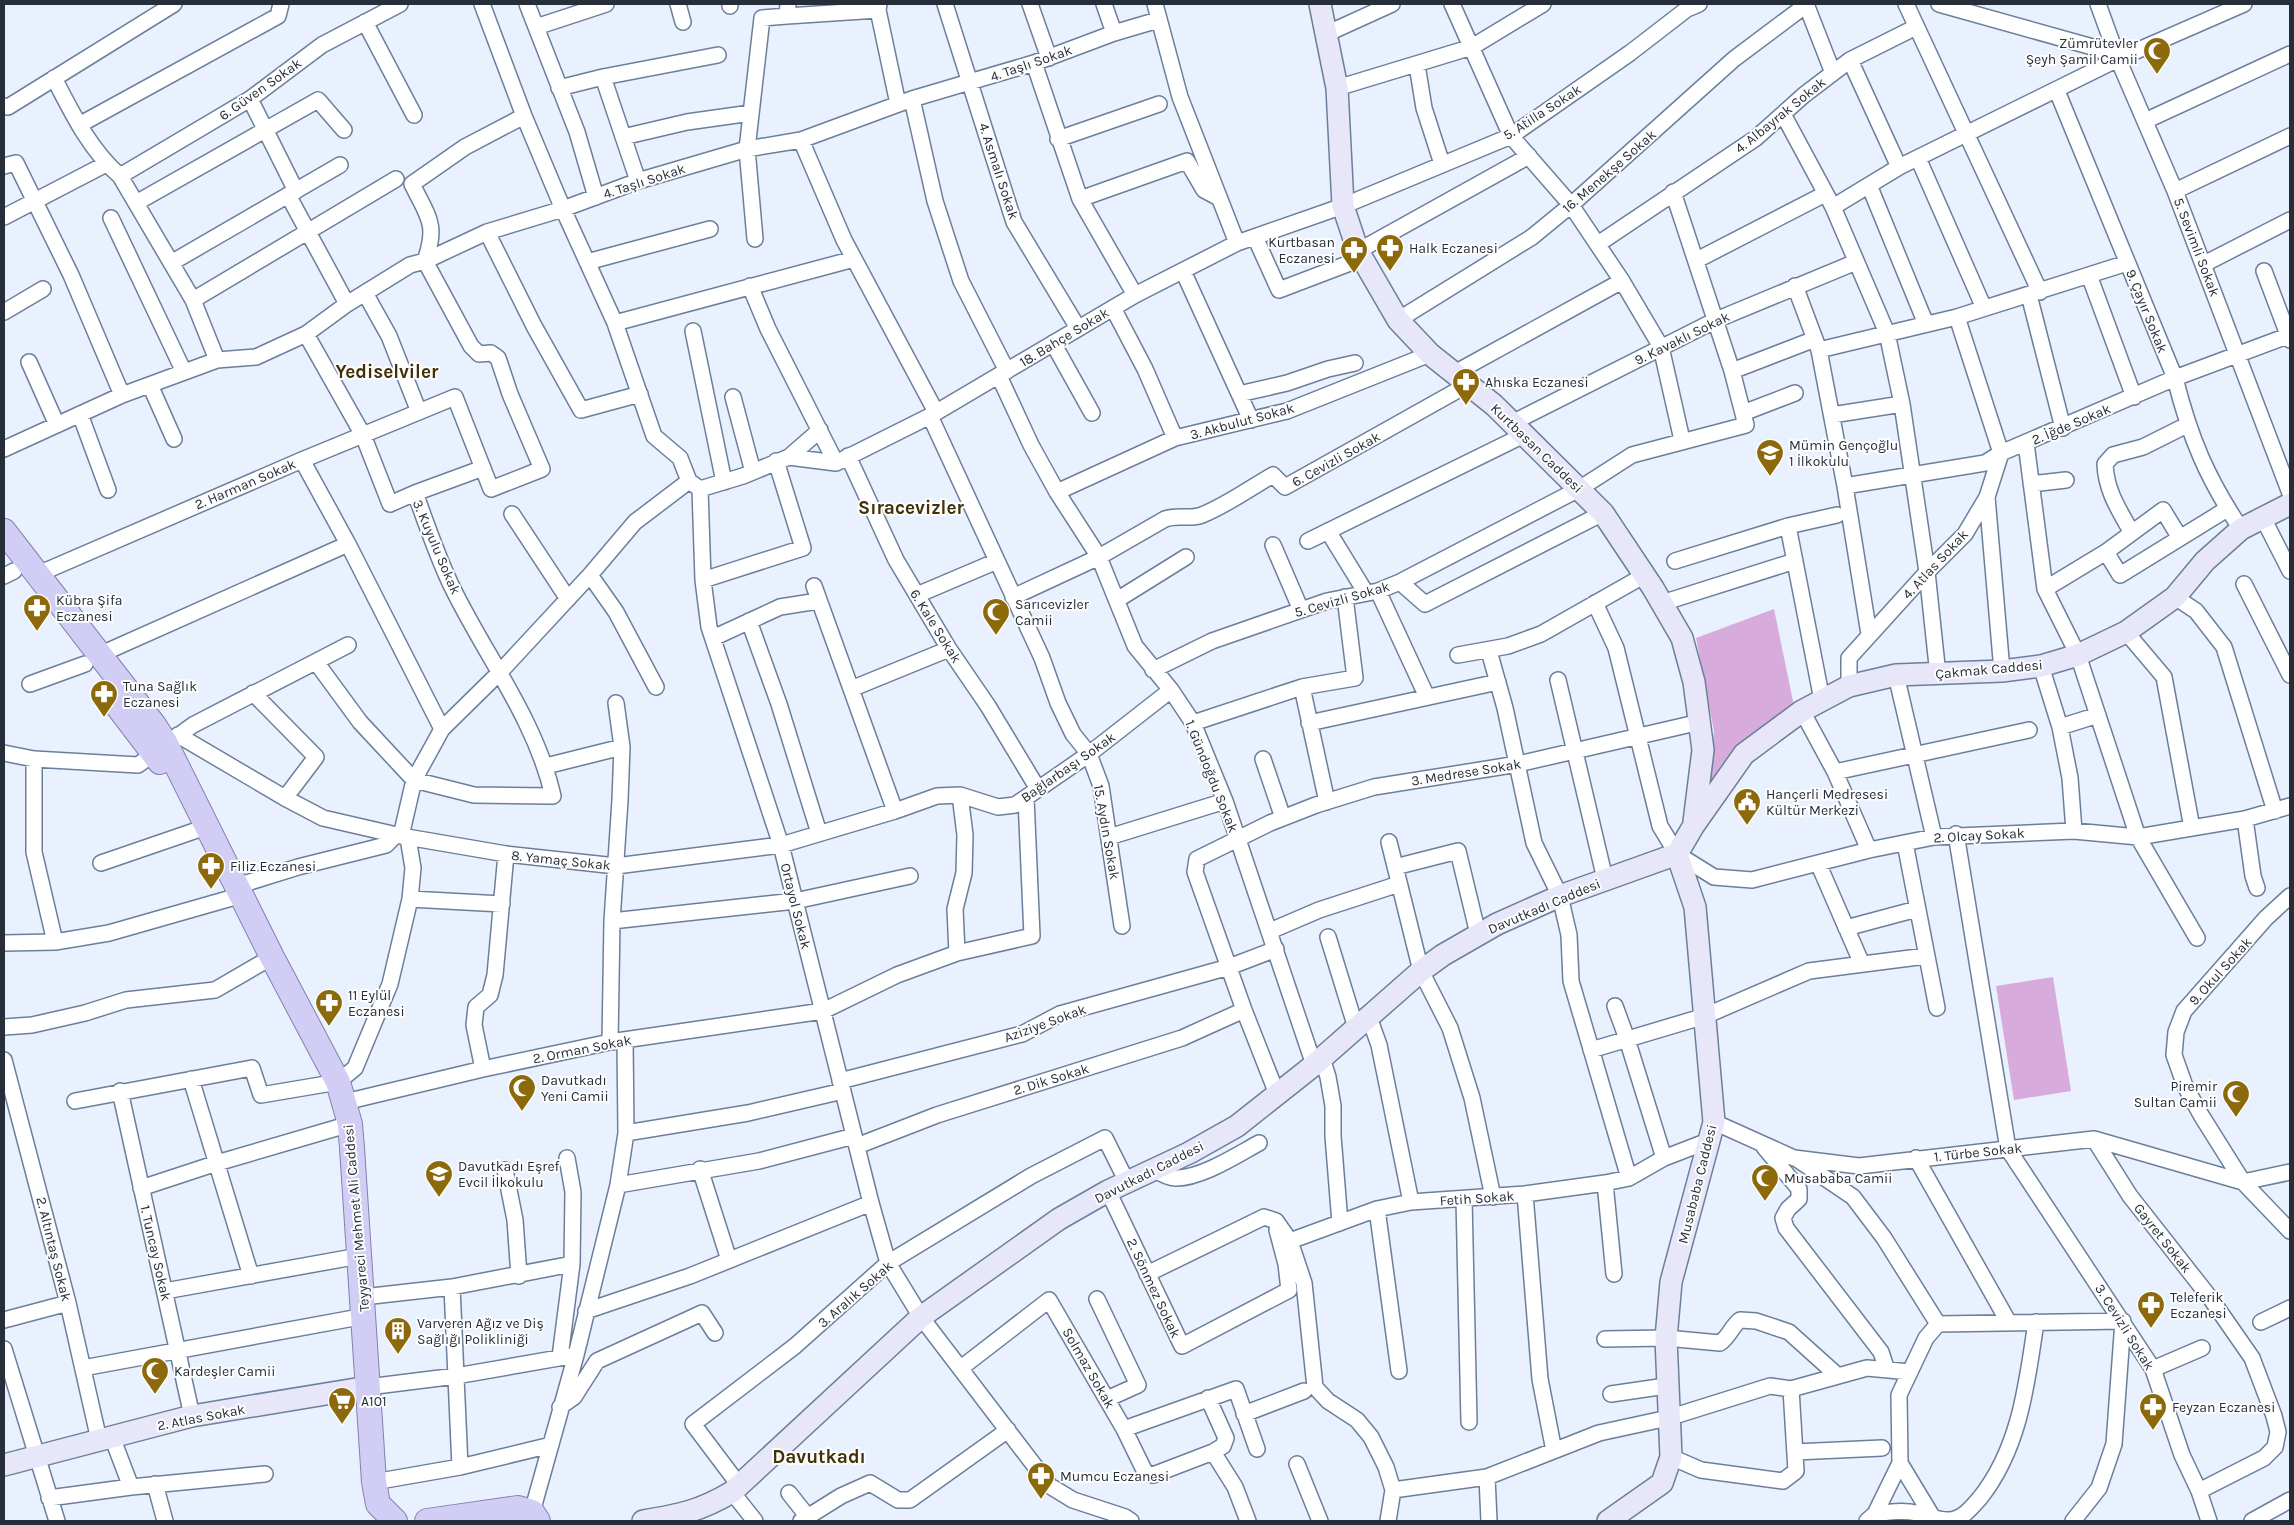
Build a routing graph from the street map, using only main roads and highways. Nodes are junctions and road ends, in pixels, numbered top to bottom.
1 (1320, 4) edge
2 (2290, 504) edge
3 (4, 531) edge
4 (15, 569) edge
5 (167, 744) junction
6 (1694, 825) junction
7 (1677, 854) junction
8 (236, 883) junction
9 (368, 1387) junction
10 (4, 1465) edge
11 (378, 1503) edge
12 (535, 1516) edge
13 (395, 1521) edge
14 (427, 1521) edge
15 (643, 1521) edge
16 (1608, 1521) edge

1 - 6 main road, Kurtbasan Caddesi
2 - 6 main road, Çakmak Caddesi
3 - 4 main road, Teyyareci Mehmet Ali Caddesi
4 - 5 main road, Teyyareci Mehmet Ali Caddesi
5 - 8 main road, Teyyareci Mehmet Ali Caddesi
5 - 8 main road, Teyyareci Mehmet Ali Caddesi
6 - 7 main road
7 - 15 main road, Davutkadı Caddesi
7 - 16 main road, Musababa Caddesi
8 - 9 main road, Teyyareci Mehmet Ali Caddesi
9 - 10 main road, 2. Atlas Sokak
9 - 11 main road, Teyyareci Mehmet Ali Caddesi
11 - 13 main road
12 - 14 main road

